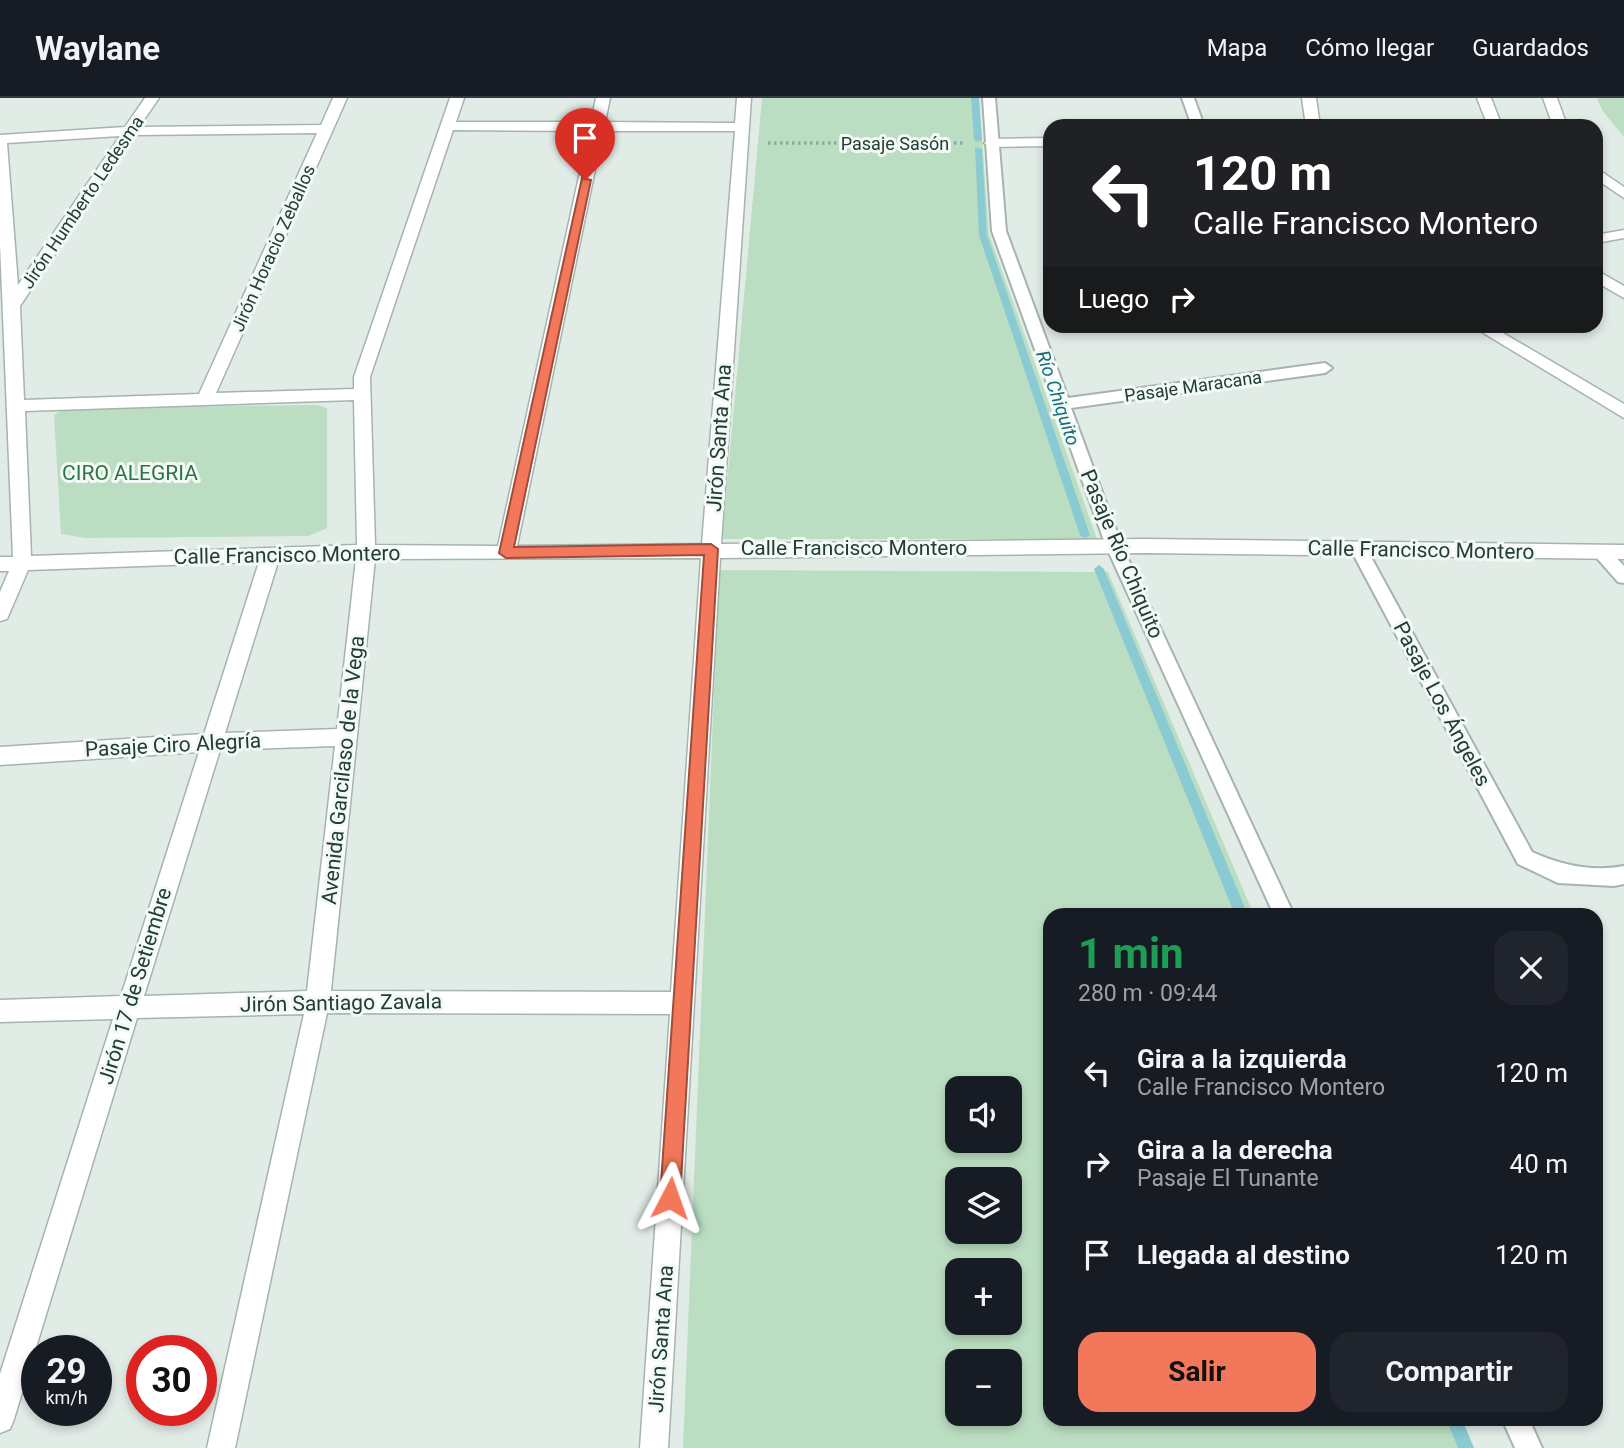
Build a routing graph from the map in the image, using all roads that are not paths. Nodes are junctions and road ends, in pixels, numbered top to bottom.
1 (152, 98) edge
2 (340, 98) edge
3 (457, 98) edge
4 (603, 98) edge
5 (744, 98) edge
6 (989, 98) edge
7 (1188, 98) edge
8 (1308, 98) edge
9 (1483, 98) edge
10 (1550, 98) edge
11 (1196, 119) edge
12 (1312, 119) edge
13 (1492, 119) edge
14 (1558, 119) edge
15 (447, 126) junction
16 (597, 127) junction
17 (326, 129) junction
18 (132, 131) junction
19 (741, 135) junction
20 (0, 141) edge
21 (1043, 142) edge
22 (991, 143) junction
23 (1603, 178) edge
24 (1624, 194) edge
25 (2, 218) edge
26 (1624, 234) edge
27 (1603, 238) edge
28 (1603, 280) edge
29 (1624, 293) edge
30 (12, 306) junction
31 (1492, 333) edge
32 (1325, 369) dead end
33 (362, 394) junction
34 (206, 398) junction
35 (1062, 404) junction
36 (15, 406) junction
37 (1624, 412) edge
38 (8, 453) edge
39 (1114, 546) junction
40 (711, 549) junction
41 (1359, 550) junction
42 (366, 552) junction
43 (1601, 552) junction
44 (1624, 552) edge
45 (506, 553) junction
46 (271, 554) junction
47 (0, 564) edge
48 (22, 564) junction
49 (1624, 577) edge
50 (0, 614) edge
51 (346, 737) junction
52 (213, 742) junction
53 (0, 756) edge
54 (1624, 875) edge
55 (1281, 908) edge
56 (318, 1002) junction
57 (682, 1003) junction
58 (128, 1007) junction
59 (0, 1011) edge
60 (0, 1419) edge
61 (1518, 1426) edge
62 (221, 1448) edge
63 (654, 1448) edge
64 (1528, 1448) edge

1 - 18 street, Jirón Humberto Ledesma
2 - 17 street, Jirón Horacio Zeballos
3 - 15 street, Avenida Garcilaso de la Vega
4 - 16 street
5 - 19 street, Jirón Santa Ana
6 - 22 lane, Pasaje Río Chiquito
7 - 11 lane
8 - 12 street
9 - 13 street
10 - 14 street
15 - 16 street
15 - 33 street, Avenida Garcilaso de la Vega
16 - 19 street
16 - 45 street
17 - 18 street
17 - 34 street, Jirón Horacio Zeballos
18 - 20 street
18 - 30 street, Jirón Humberto Ledesma
19 - 40 street, Jirón Santa Ana
20 - 25 street
21 - 22 street
22 - 35 lane, Pasaje Río Chiquito
23 - 24 street
25 - 30 street
26 - 27 street
28 - 29 street
30 - 36 street
31 - 37 street
32 - 35 lane, Pasaje Maracana
33 - 34 street
33 - 42 street, Avenida Garcilaso de la Vega
34 - 36 street
35 - 39 lane, Pasaje Río Chiquito
36 - 38 street
38 - 48 street
39 - 40 street, Calle Francisco Montero
39 - 41 street, Calle Francisco Montero
39 - 55 lane, Pasaje Río Chiquito
40 - 45 street, Calle Francisco Montero
40 - 57 street, Jirón Santa Ana
41 - 43 street, Calle Francisco Montero
41 - 54 lane, Pasaje Los Ángeles
42 - 45 street, Calle Francisco Montero
42 - 46 street, Calle Francisco Montero
42 - 51 street, Avenida Garcilaso de la Vega
43 - 44 street, Calle Francisco Montero
43 - 49 lane
46 - 48 street, Calle Francisco Montero
46 - 52 street, Jirón 17 de Setiembre
47 - 48 street, Calle Francisco Montero
48 - 50 street
51 - 52 street, Pasaje Ciro Alegría
51 - 56 street, Avenida Garcilaso de la Vega
52 - 53 street, Pasaje Ciro Alegría
52 - 58 street, Jirón 17 de Setiembre
56 - 57 street, Jirón Santiago Zavala
56 - 58 street, Jirón Santiago Zavala
56 - 62 street, Avenida Garcilaso de la Vega
57 - 63 street, Jirón Santa Ana
58 - 59 street, Jirón Santiago Zavala
58 - 60 street, Jirón 17 de Setiembre
61 - 64 lane

